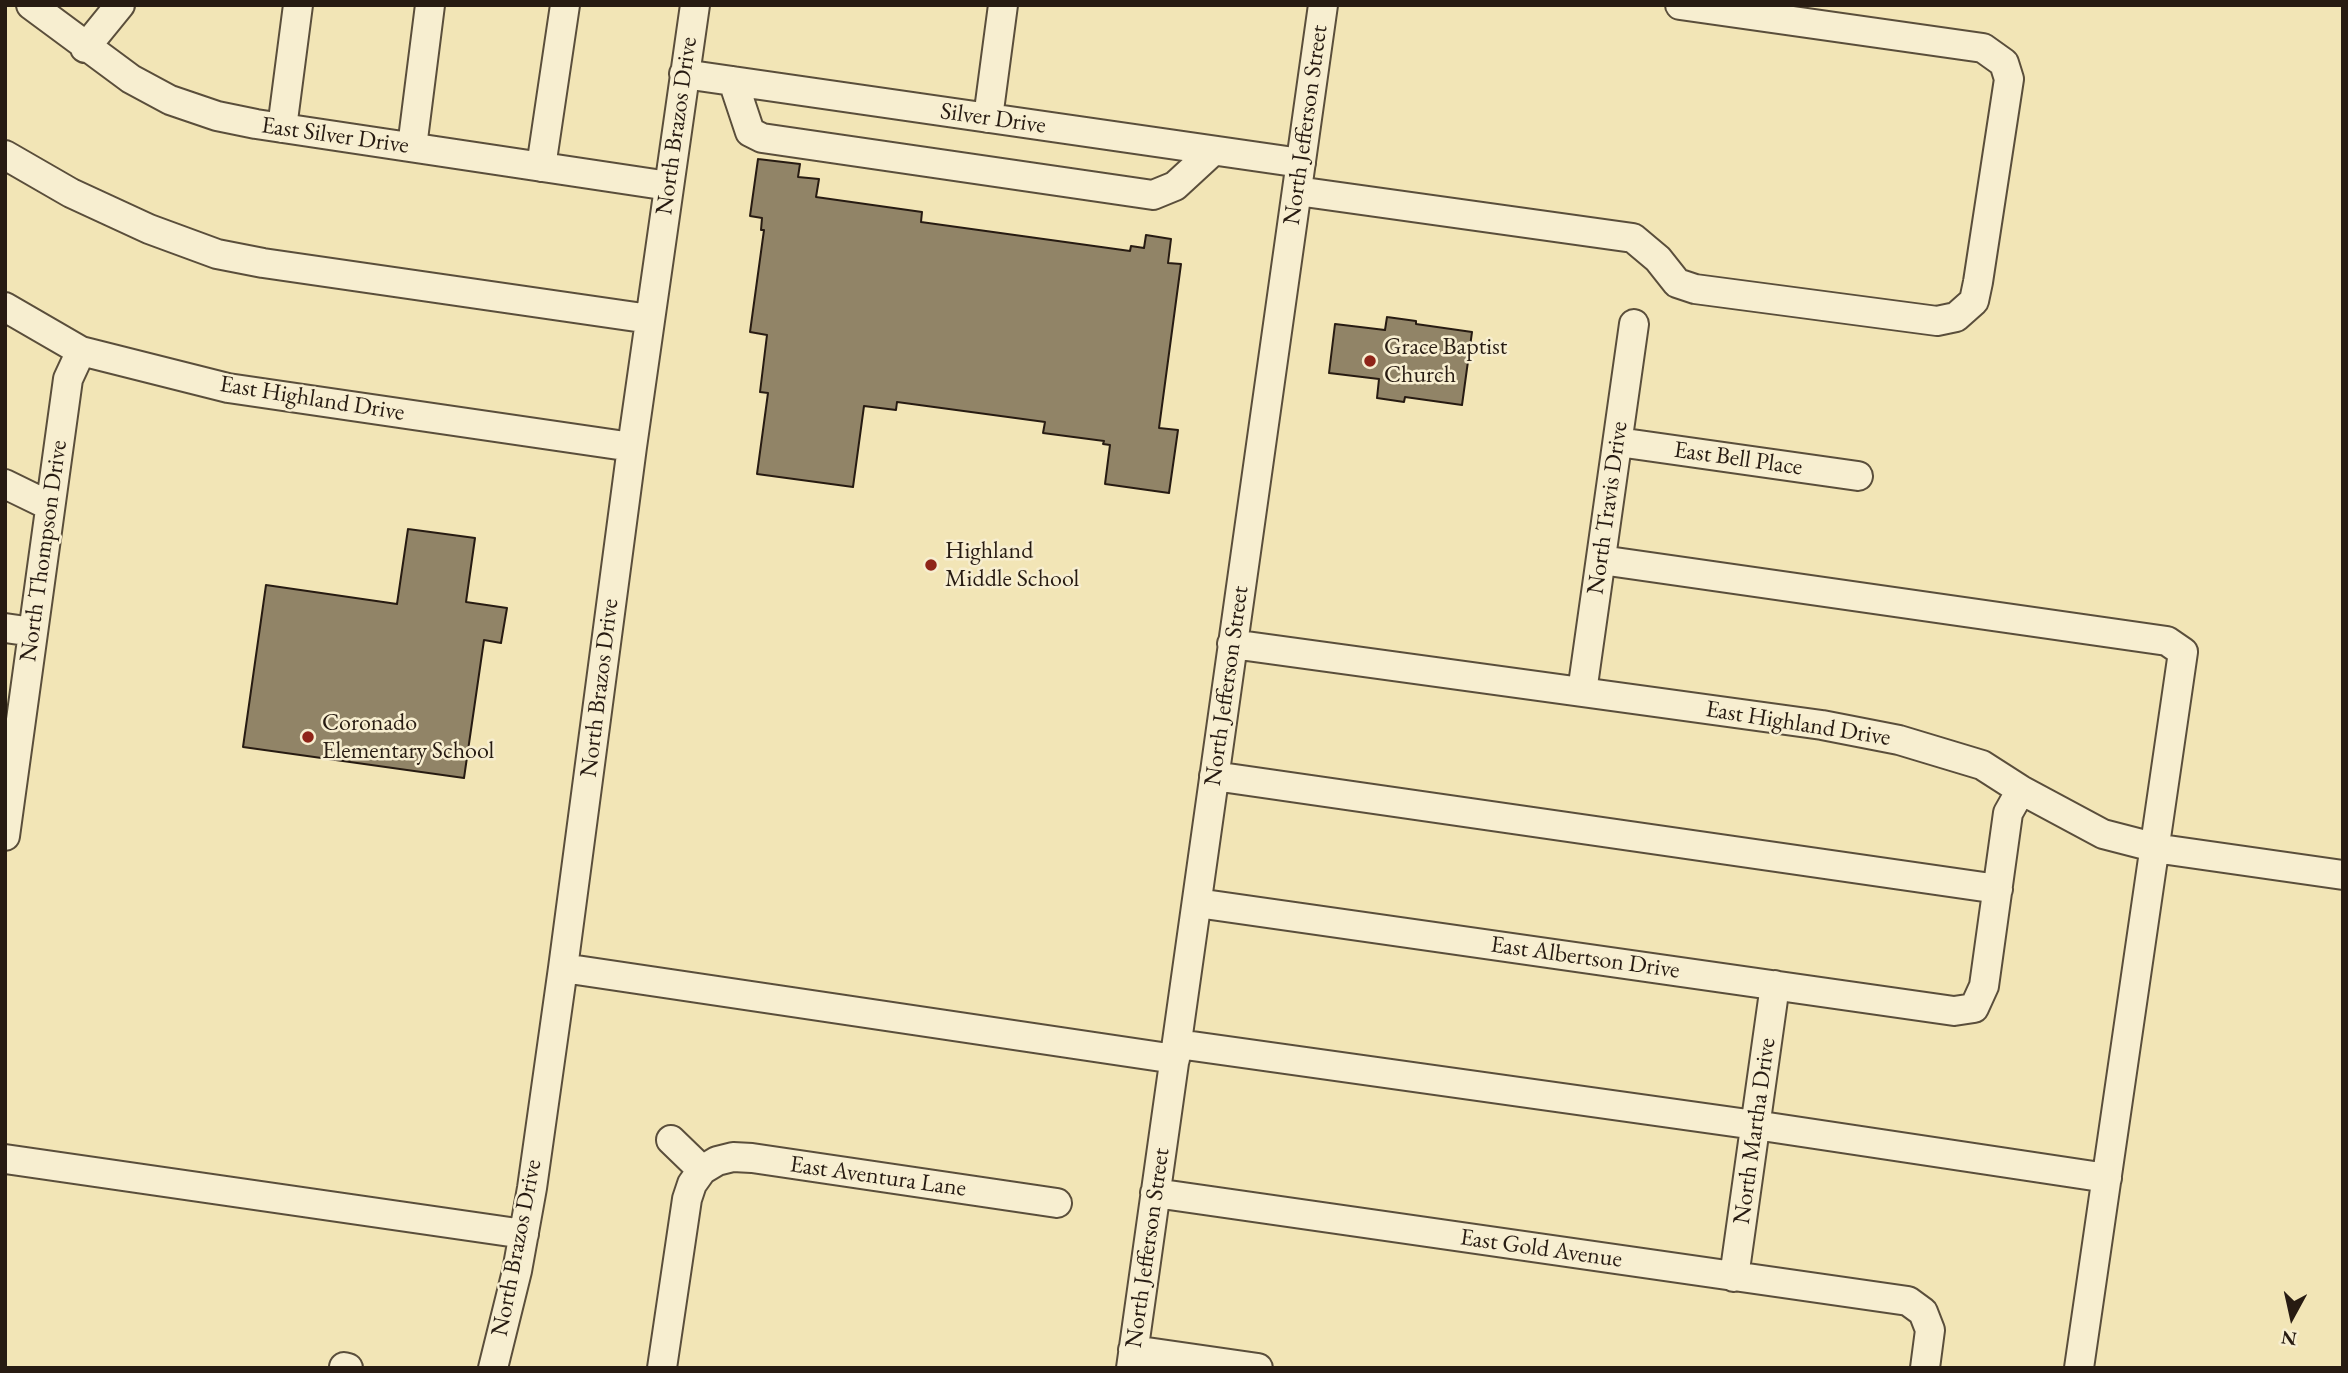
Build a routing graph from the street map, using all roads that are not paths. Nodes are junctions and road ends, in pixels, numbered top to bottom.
1 (31, 5) edge
2 (120, 5) edge
3 (298, 5) edge
4 (430, 5) edge
5 (565, 5) edge
6 (695, 5) edge
7 (1003, 5) edge
8 (1323, 5) edge
9 (1679, 5) edge
10 (85, 48) junction
11 (684, 74) junction
12 (733, 81) junction
13 (988, 118) junction
14 (282, 128) junction
15 (412, 147) junction
16 (1213, 150) junction
17 (5, 155) edge
18 (1301, 163) junction
19 (541, 167) junction
20 (669, 186) junction
21 (1297, 191) junction
22 (5, 307) edge
23 (650, 319) junction
24 (1634, 324) dead end
25 (81, 351) junction
26 (1618, 442) junction
27 (632, 447) junction
28 (1858, 476) dead end
29 (5, 484) edge
30 (50, 506) junction
31 (1601, 560) junction
32 (19, 630) edge
33 (1232, 644) junction
34 (1582, 692) junction
35 (1214, 775) junction
36 (2021, 790) junction
37 (5, 836) edge
38 (2154, 848) junction
39 (2343, 875) edge
40 (1998, 889) junction
41 (1197, 904) junction
42 (564, 968) junction
43 (1775, 985) junction
44 (1177, 1051) junction
45 (1755, 1125) junction
46 (671, 1140) dead end
47 (5, 1159) edge
48 (702, 1170) junction
49 (2106, 1178) junction
50 (1155, 1193) junction
51 (1057, 1203) dead end
52 (524, 1234) junction
53 (1734, 1277) junction
54 (1132, 1359) edge
55 (493, 1368) edge
56 (662, 1368) edge
57 (1258, 1368) edge
58 (1925, 1368) edge
59 (2079, 1368) edge

1 - 10 street, East Silver Drive
2 - 10 street
3 - 14 street
4 - 15 street
5 - 19 street
6 - 11 street, North Brazos Drive
7 - 13 street
8 - 18 street, North Jefferson Street
9 - 21 street
10 - 14 street, East Silver Drive
11 - 12 street, Silver Drive
11 - 20 street, North Brazos Drive
12 - 13 street, Silver Drive
12 - 16 street
13 - 16 street, Silver Drive
14 - 15 street, East Silver Drive
15 - 19 street, East Silver Drive
16 - 18 street, Silver Drive
17 - 23 street
18 - 21 street, North Jefferson Street
19 - 20 street, East Silver Drive
20 - 23 street, North Brazos Drive
21 - 33 street, North Jefferson Street
22 - 25 street, East Highland Drive
23 - 27 street, North Brazos Drive
24 - 26 street, North Travis Drive
25 - 27 street, East Highland Drive
25 - 30 street, North Thompson Drive
26 - 28 street, East Bell Place
26 - 31 street, North Travis Drive
27 - 42 street, North Brazos Drive
29 - 30 street
30 - 32 street, North Thompson Drive
31 - 34 street, North Travis Drive
31 - 38 street
32 - 37 street, North Thompson Drive
33 - 34 street, East Highland Drive
33 - 35 street, North Jefferson Street
34 - 36 street, East Highland Drive
35 - 40 street
35 - 41 street, North Jefferson Street
36 - 38 street, East Highland Drive
36 - 40 street
38 - 39 street, East Highland Drive
38 - 49 street
40 - 43 street, East Albertson Drive
41 - 43 street, East Albertson Drive
41 - 44 street, North Jefferson Street
42 - 44 street
42 - 52 street, North Brazos Drive
43 - 45 street, North Martha Drive
44 - 45 street
44 - 50 street, North Jefferson Street
45 - 49 street
45 - 53 street, North Martha Drive
46 - 48 street
47 - 52 street
48 - 51 street, East Aventura Lane
48 - 56 street
49 - 59 street
50 - 53 street, East Gold Avenue
50 - 54 street, North Jefferson Street
52 - 55 street, North Brazos Drive
53 - 58 street, East Gold Avenue
54 - 57 street

